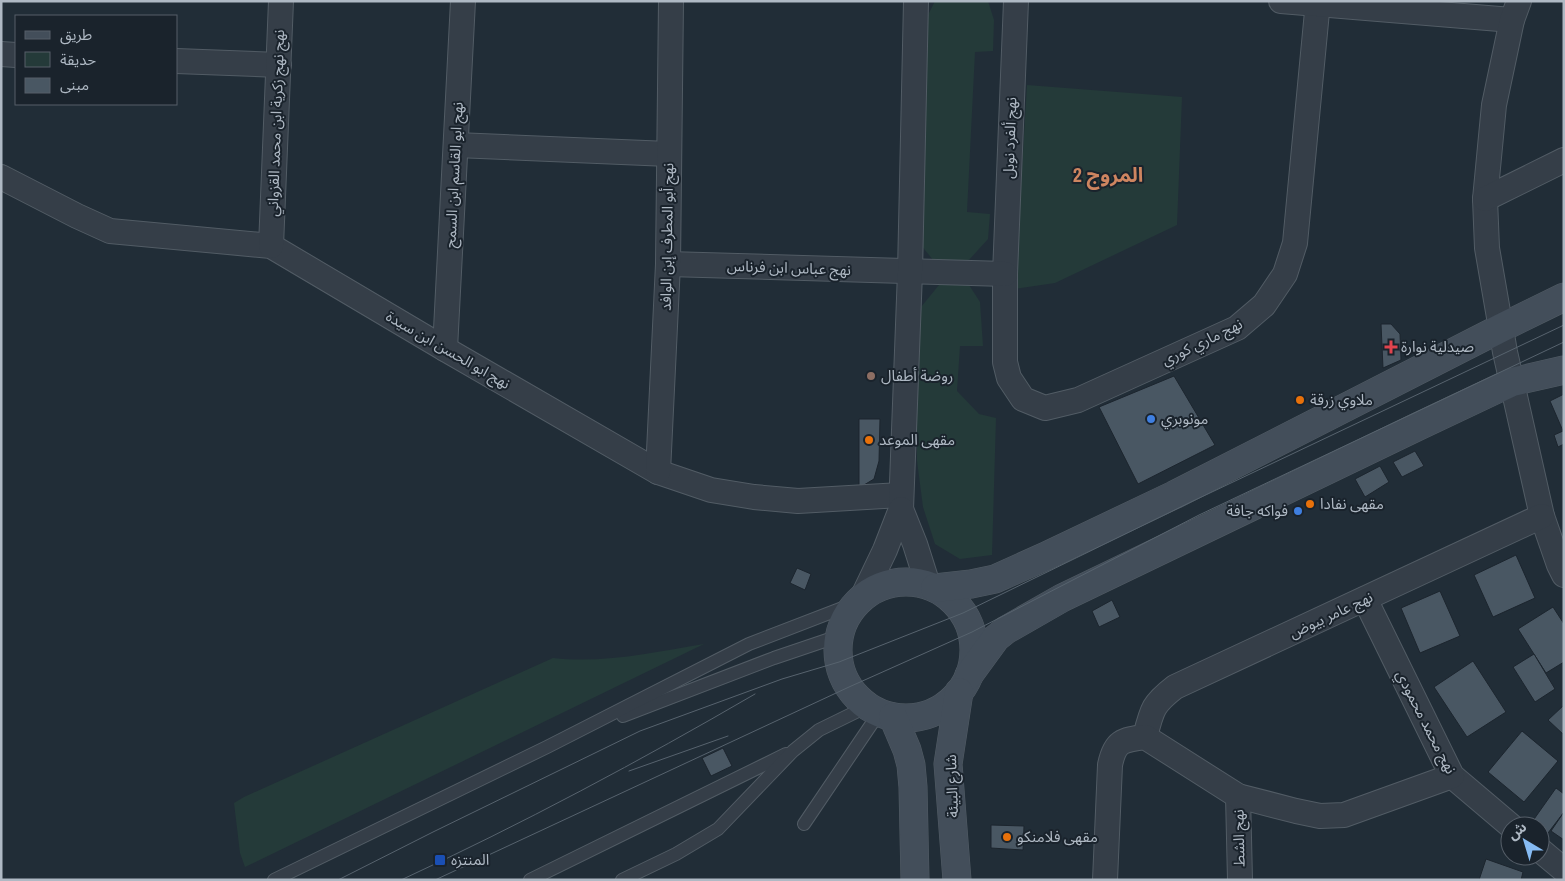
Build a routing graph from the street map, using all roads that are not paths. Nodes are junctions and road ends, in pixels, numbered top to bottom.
1 (281, 1) edge
2 (463, 1) edge
3 (671, 1) edge
4 (916, 1) edge
5 (1016, 1) edge
6 (1281, 1) edge
7 (1318, 3) edge
8 (1515, 11) edge
9 (1, 54) edge
10 (15, 55) edge
11 (178, 61) edge
12 (279, 65) junction
13 (456, 145) junction
14 (669, 154) junction
15 (1564, 160) edge
16 (1, 177) edge
17 (1485, 199) junction
18 (271, 246) junction
19 (668, 264) junction
20 (910, 272) junction
21 (1005, 274) junction
22 (1564, 297) edge
23 (1501, 328) junction
24 (445, 349) junction
25 (1005, 362) joint
26 (1564, 370) edge
27 (1512, 382) junction
28 (658, 472) junction
29 (901, 502) junction
30 (1542, 516) junction
31 (1564, 575) edge
32 (932, 587) junction
33 (1365, 599) junction
34 (860, 600) junction
35 (839, 636) junction
36 (964, 684) junction
37 (880, 712) junction
38 (1145, 737) junction
39 (547, 747) junction
40 (793, 751) junction
41 (1452, 776) junction
42 (1238, 796) junction
43 (1500, 817) edge
44 (804, 824) dead end
45 (1550, 858) edge
46 (1564, 870) edge
47 (274, 880) edge
48 (530, 880) edge
49 (622, 880) edge
50 (915, 880) edge
51 (957, 880) edge
52 (1105, 880) edge
53 (1240, 880) edge

1 - 12 street, نهج نهج زكرية ابن محمد القزواني
2 - 13 street, نهج ابو القاسم ابن السمح
3 - 14 street, نهج أبو المطرف إبن الوافد
4 - 20 street
5 - 21 street, نهج ألفرد نوبل
6 - 7 street
7 - 8 street
7 - 25 street, نهج ماري كوري
8 - 17 street
9 - 10 street
11 - 12 street
12 - 18 street, نهج نهج زكرية ابن محمد القزواني
13 - 14 street
13 - 24 street, نهج ابو القاسم ابن السمح
14 - 19 street, نهج أبو المطرف إبن الوافد
15 - 17 street
16 - 18 street, نهج ابو الحسن ابن سيدة
17 - 23 street
18 - 24 street, نهج ابو الحسن ابن سيدة
19 - 20 street, نهج عباس ابن فرناس
19 - 28 street, نهج أبو المطرف إبن الوافد
20 - 21 street
20 - 29 street
21 - 25 street, نهج ألفرد نوبل
22 - 23 street
23 - 27 street
23 - 32 street
24 - 28 street, نهج ابو الحسن ابن سيدة
26 - 27 street
27 - 30 street
27 - 36 street
28 - 29 street, نهج ابو الحسن ابن سيدة
29 - 32 street
29 - 34 street
30 - 31 street
30 - 33 street, نهج عامر بيوض
32 - 34 street
32 - 36 street
33 - 38 street, نهج عامر بيوض
33 - 41 street, نهج محمد محمودي
34 - 35 street
34 - 39 lane
35 - 37 street
35 - 39 lane
36 - 37 street
36 - 51 street, شارع البيئة
37 - 40 lane
37 - 44 lane
37 - 50 street
38 - 42 street
38 - 52 street
39 - 47 lane
40 - 48 lane
40 - 49 lane
41 - 42 street
41 - 43 street, نهج محمد محمودي
42 - 53 street, نهج الشط
45 - 46 street

